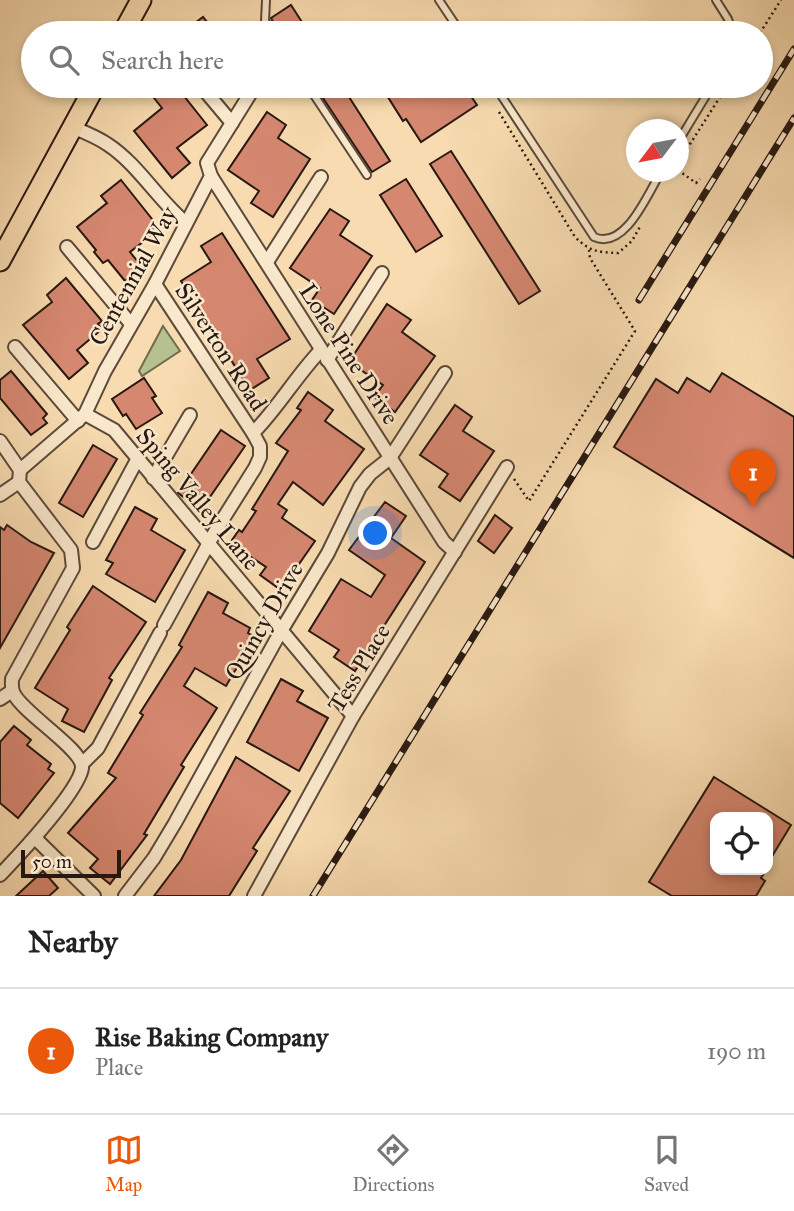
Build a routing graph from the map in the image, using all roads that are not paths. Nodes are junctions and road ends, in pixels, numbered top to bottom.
1 (141, 0) edge
2 (266, 0) edge
3 (439, 0) edge
4 (716, 0) edge
5 (130, 21) edge
6 (265, 21) edge
7 (453, 21) edge
8 (729, 21) edge
9 (88, 98) edge
10 (211, 98) edge
11 (248, 98) edge
12 (316, 98) edge
13 (503, 98) edge
14 (705, 98) edge
15 (232, 123) junction
16 (689, 124) edge
17 (72, 127) junction
18 (367, 175) dead end
19 (211, 176) junction
20 (321, 177) dead end
21 (655, 182) edge
22 (186, 223) junction
23 (66, 247) dead end
24 (0, 261) edge
25 (267, 262) junction
26 (382, 273) dead end
27 (155, 284) junction
28 (131, 324) junction
29 (15, 346) dead end
30 (324, 355) junction
31 (445, 373) dead end
32 (190, 415) dead end
33 (82, 418) junction
34 (253, 433) junction
35 (0, 440) edge
36 (390, 458) junction
37 (136, 460) junction
38 (507, 467) dead end
39 (20, 476) junction
40 (153, 478) junction
41 (0, 495) edge
42 (93, 541) dead end
43 (209, 545) junction
44 (455, 552) junction
45 (281, 631) junction
46 (6, 688) edge
47 (0, 699) edge
48 (353, 716) junction
49 (82, 764) junction
50 (35, 838) junction
51 (0, 875) edge
52 (94, 896) edge
53 (125, 896) edge
54 (254, 896) edge

1 - 5 main road
2 - 6 lane
3 - 7 lane
4 - 8 lane
9 - 17 main road
10 - 15 street
11 - 15 street, Centennial Way
12 - 18 lane
13 - 21 lane
14 - 16 lane
15 - 19 street, Centennial Way
17 - 22 street
17 - 24 main road
19 - 22 street, Centennial Way
19 - 25 street, Lone Pine Drive
20 - 25 street
22 - 27 street, Centennial Way
23 - 28 street
25 - 30 street, Lone Pine Drive
26 - 30 street
27 - 28 street, Centennial Way
27 - 34 street, Silverton Road
28 - 33 street, Centennial Way
29 - 33 street, Sping Valley Lane
30 - 34 street
30 - 36 street, Lone Pine Drive
31 - 36 street, Quincy Drive
32 - 40 street
33 - 37 street, Sping Valley Lane
33 - 39 street, Centennial Way
34 - 43 street
35 - 39 street
36 - 44 street, Lone Pine Drive
36 - 45 street, Quincy Drive
37 - 40 street, Sping Valley Lane
37 - 42 street
38 - 44 street, Tess Place
39 - 41 street, Centennial Way
39 - 46 street
40 - 43 street, Sping Valley Lane
43 - 45 street, Sping Valley Lane
43 - 49 street
44 - 48 street, Tess Place
45 - 48 street, Sping Valley Lane
45 - 53 street, Quincy Drive
46 - 47 street
46 - 49 street
48 - 54 street, Tess Place
49 - 50 street
50 - 51 street
50 - 52 street

